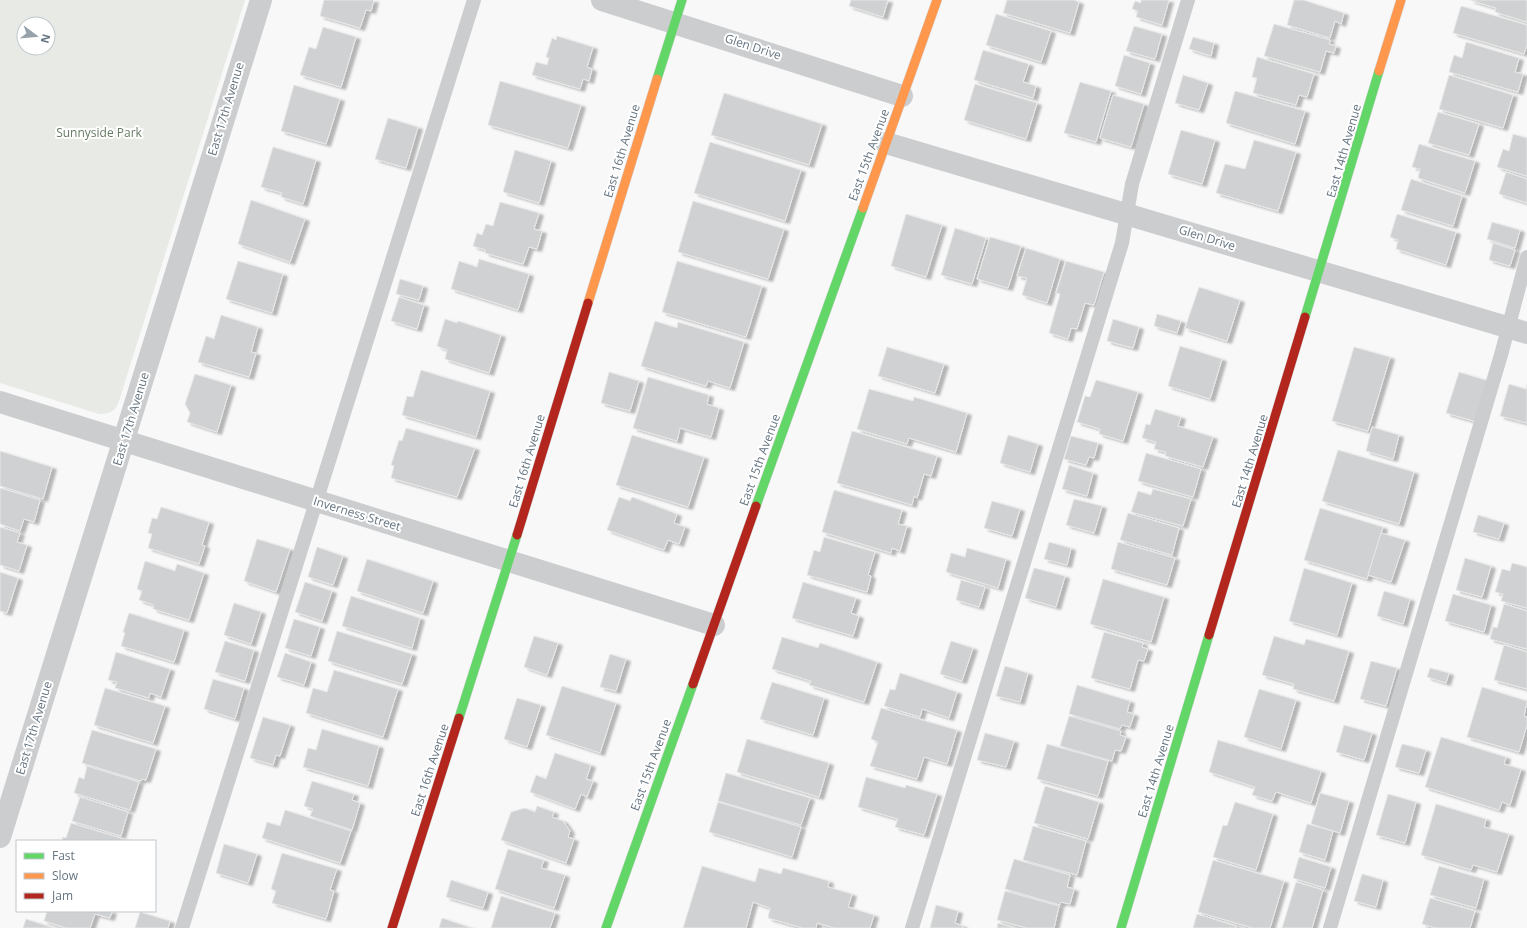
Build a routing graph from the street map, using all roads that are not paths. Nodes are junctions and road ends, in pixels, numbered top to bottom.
1 (260, 0) edge
2 (474, 0) edge
3 (602, 0) edge
4 (682, 0) edge
5 (936, 0) edge
6 (1188, 0) edge
7 (1401, 0) edge
8 (674, 22) junction
9 (902, 96) junction
10 (886, 143) junction
11 (1127, 214) junction
12 (1527, 257) edge
13 (1320, 272) junction
14 (1518, 330) edge
15 (0, 402) edge
16 (124, 440) junction
17 (316, 502) junction
18 (508, 561) junction
19 (714, 625) junction
20 (0, 838) edge
21 (182, 928) edge
22 (392, 928) edge
23 (606, 928) edge
24 (912, 928) edge
25 (1121, 928) edge
26 (1330, 928) edge

1 - 16 street, East 17th Avenue
2 - 17 lane
3 - 8 street, Glen Drive
4 - 8 street, East 16th Avenue
5 - 9 street, East 15th Avenue
6 - 11 lane
7 - 13 street, East 14th Avenue
8 - 9 street, Glen Drive
8 - 18 street, East 16th Avenue
9 - 10 street, East 15th Avenue
10 - 11 street, Glen Drive
10 - 19 street, East 15th Avenue
11 - 13 street, Glen Drive
11 - 24 lane
12 - 14 lane
13 - 14 street, Glen Drive
13 - 25 street, East 14th Avenue
14 - 26 lane
15 - 16 street, Inverness Street
16 - 17 street, Inverness Street
16 - 20 street, East 17th Avenue
17 - 18 street, Inverness Street
17 - 21 lane
18 - 19 street, Inverness Street
18 - 22 street, East 16th Avenue
19 - 23 street, East 15th Avenue

